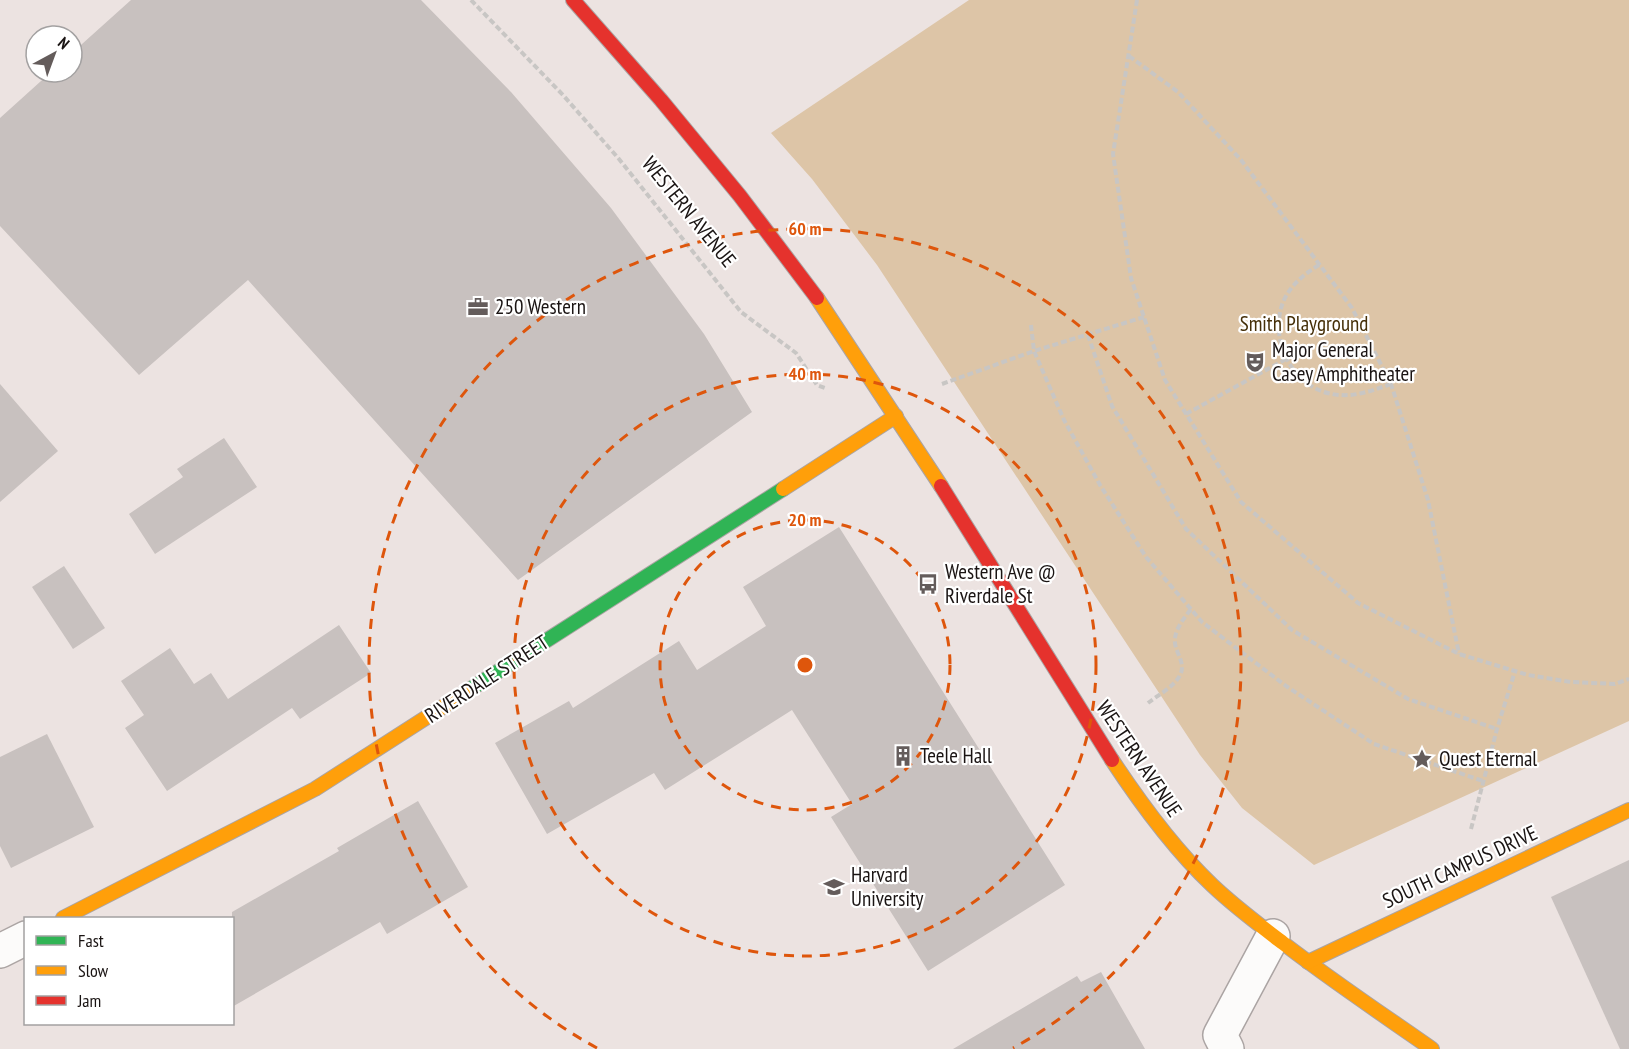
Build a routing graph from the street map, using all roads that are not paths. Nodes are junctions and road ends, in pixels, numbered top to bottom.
1 (573, 0) edge
2 (896, 416) junction
3 (1629, 810) edge
4 (65, 917) edge
5 (1273, 936) junction
6 (24, 939) edge
7 (0, 951) edge
8 (1308, 962) junction
9 (1227, 1049) edge
10 (1432, 1049) edge

1 - 2 main road, WESTERN AVENUE
2 - 4 main road, RIVERDALE STREET
2 - 5 main road, WESTERN AVENUE
3 - 8 main road, SOUTH CAMPUS DRIVE
5 - 8 main road, WESTERN AVENUE
5 - 9 street
6 - 7 street
8 - 10 main road, WESTERN AVENUE

